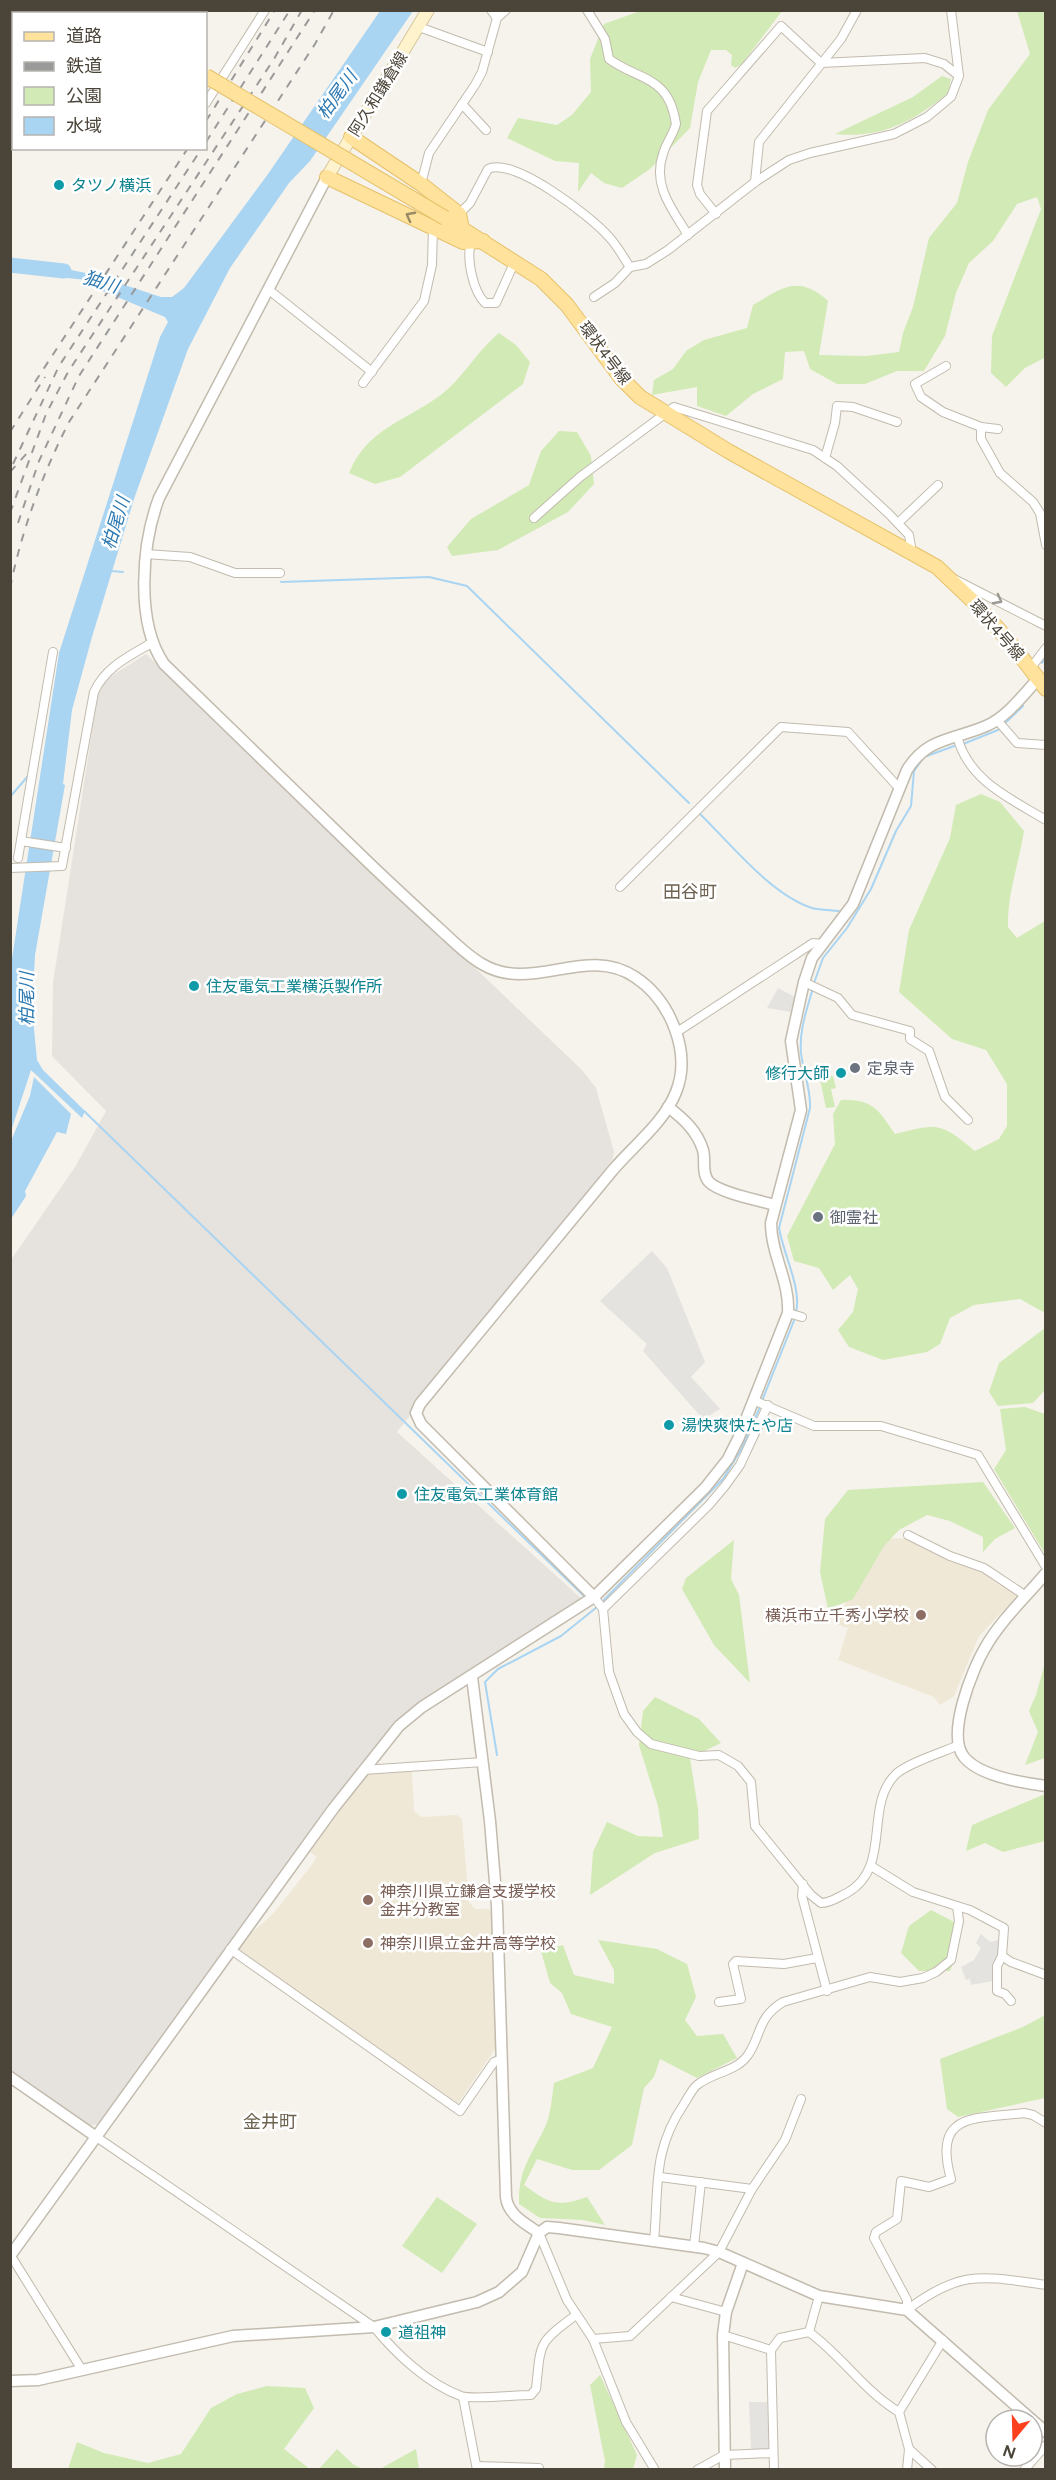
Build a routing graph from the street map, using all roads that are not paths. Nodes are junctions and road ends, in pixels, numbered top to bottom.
1 (265, 10) edge
2 (428, 10) edge
3 (506, 10) edge
4 (587, 10) edge
5 (857, 10) edge
6 (951, 10) edge
7 (494, 14) edge
8 (419, 27) junction
9 (488, 52) junction
10 (821, 63) junction
11 (959, 76) junction
12 (207, 77) edge
13 (207, 101) edge
14 (462, 104) junction
15 (486, 130) dead end
16 (351, 137) junction
17 (327, 177) junction
18 (755, 182) junction
19 (421, 184) junction
20 (459, 214) junction
21 (716, 214) junction
22 (433, 228) junction
23 (462, 229) junction
24 (688, 235) junction
25 (477, 242) junction
26 (515, 261) junction
27 (630, 267) junction
28 (269, 290) junction
29 (594, 297) dead end
30 (946, 366) dead end
31 (372, 372) junction
32 (363, 383) dead end
33 (664, 414) junction
34 (897, 422) dead end
35 (981, 427) junction
36 (998, 429) dead end
37 (825, 458) junction
38 (939, 485) dead end
39 (534, 518) dead end
40 (898, 523) junction
41 (1046, 545) edge
42 (912, 553) junction
43 (145, 554) junction
44 (280, 573) dead end
45 (948, 577) junction
46 (1046, 626) edge
47 (153, 642) junction
48 (1046, 648) edge
49 (53, 652) dead end
50 (1040, 677) edge
51 (1001, 725) junction
52 (958, 742) junction
53 (1046, 745) edge
54 (899, 789) junction
55 (1046, 820) edge
56 (24, 842) junction
57 (66, 848) junction
58 (18, 858) dead end
59 (10, 868) edge
60 (620, 887) dead end
61 (822, 944) junction
62 (810, 984) junction
63 (676, 1032) junction
64 (668, 1107) junction
65 (968, 1120) dead end
66 (775, 1205) junction
67 (753, 1400) junction
68 (768, 1405) junction
69 (908, 1535) dead end
70 (1046, 1567) edge
71 (1046, 1572) edge
72 (1026, 1596) junction
73 (597, 1603) junction
74 (472, 1677) junction
75 (959, 1745) junction
76 (483, 1762) junction
77 (363, 1770) junction
78 (1046, 1786) edge
79 (871, 1866) junction
80 (803, 1884) junction
81 (957, 1906) junction
82 (230, 1949) junction
83 (1002, 1956) junction
84 (817, 1958) junction
85 (1046, 1976) edge
86 (827, 1991) junction
87 (1011, 2001) dead end
88 (719, 2002) dead end
89 (502, 2059) junction
90 (10, 2077) edge
91 (801, 2099) dead end
92 (1046, 2123) edge
93 (95, 2136) junction
94 (660, 2177) junction
95 (700, 2182) junction
96 (752, 2190) junction
97 (539, 2233) junction
98 (654, 2241) junction
99 (694, 2246) junction
100 (718, 2252) junction
101 (11, 2256) edge
102 (743, 2263) junction
103 (1046, 2285) edge
104 (819, 2296) junction
105 (671, 2297) junction
106 (907, 2310) junction
107 (726, 2312) junction
108 (576, 2315) junction
109 (374, 2327) junction
110 (809, 2332) junction
111 (723, 2335) junction
112 (593, 2339) junction
113 (943, 2340) junction
114 (771, 2350) junction
115 (82, 2370) junction
116 (10, 2381) edge
117 (463, 2397) junction
118 (1019, 2408) edge
119 (899, 2412) junction
120 (1046, 2445) edge
121 (909, 2449) junction
122 (773, 2453) junction
123 (724, 2455) junction
124 (477, 2468) edge
125 (539, 2468) dead end
126 (655, 2469) edge
127 (697, 2469) edge
128 (725, 2469) edge
129 (774, 2469) edge
130 (907, 2469) edge
131 (932, 2469) edge
132 (1024, 2469) edge

1 - 13 street
2 - 8 main road, 阿久和鎌倉線
3 - 7 street
4 - 24 street
5 - 10 street
6 - 11 street
7 - 9 street
8 - 9 street
8 - 16 main road, 阿久和鎌倉線
9 - 14 street
10 - 11 street
10 - 18 street
10 - 21 street
11 - 18 street
12 - 23 main road, 環状4号線, bridge
14 - 15 street
14 - 19 street
16 - 17 main road, 阿久和鎌倉線
16 - 19 main road
22 -> 17 main road
17 - 28 street
18 - 21 street
19 - 20 main road
20 - 23 main road
20 - 27 street
21 - 24 street
22 - 25 main road
22 - 31 street
23 - 25 main road, 環状4号線
24 - 27 street
25 - 26 main road, 環状4号線
25 - 26 street
26 - 33 main road, 環状4号線
27 - 29 street
28 - 31 street
28 - 43 street
30 - 35 street
31 - 32 street
33 - 37 street
33 - 39 street
33 - 42 main road, 環状4号線
34 - 37 street
35 - 36 street
35 - 41 street
37 - 40 street
38 - 40 street
40 - 42 street
42 - 45 main road, 環状4号線
43 - 44 street
43 - 47 street
45 -> 46 street
45 - 50 main road, 環状4号線
47 - 57 street
47 - 63 street
48 - 50 street
49 - 56 street
50 - 51 street
51 - 52 street
51 - 53 street
52 - 54 street
52 - 55 street
54 - 60 street
54 - 61 street
56 - 57 street
56 - 58 street
57 - 59 street
61 - 62 street
61 - 63 street
62 - 65 street
62 - 66 street
63 - 64 street
64 - 66 street
64 - 73 street
66 - 67 street
67 - 68 street
67 - 73 street
68 - 70 street
68 - 73 street
69 - 72 street
71 - 72 street
72 - 75 street
73 - 74 street
73 - 80 street
74 - 76 street
74 - 77 street
75 - 78 street
75 - 79 street
76 - 77 street
76 - 89 street
77 - 82 street
79 - 80 street
79 - 81 street
80 - 84 street
81 - 83 street
81 - 86 street
82 - 89 street
82 - 93 street
83 - 85 street
83 - 87 street
84 - 86 street
84 - 88 street
86 - 94 street
89 - 97 street
90 - 93 street
91 - 96 street
92 - 106 street
93 - 101 street
93 - 109 street
94 - 95 street
94 - 98 street
95 - 96 street
95 - 99 street
96 - 100 street
97 - 98 street
97 - 108 street
97 - 109 street
98 - 99 street
99 - 100 street
100 - 102 street
100 - 105 street
101 - 115 street
102 - 104 street
102 - 107 street
103 - 106 street
104 - 106 street
104 - 110 street
105 - 107 street
105 - 112 street
106 - 113 street
107 - 111 street
108 - 112 street
108 - 117 street
109 - 115 street
109 - 117 street
110 - 114 street
110 - 119 street
111 - 114 street
111 - 123 street
112 - 126 street
113 - 118 street
113 - 119 street
114 - 122 street
115 - 116 street
117 - 124 street
119 - 121 street
120 - 132 street
121 - 130 street
121 - 131 street
122 - 123 street
122 - 129 street
123 - 127 street
123 - 128 street
124 - 125 street

